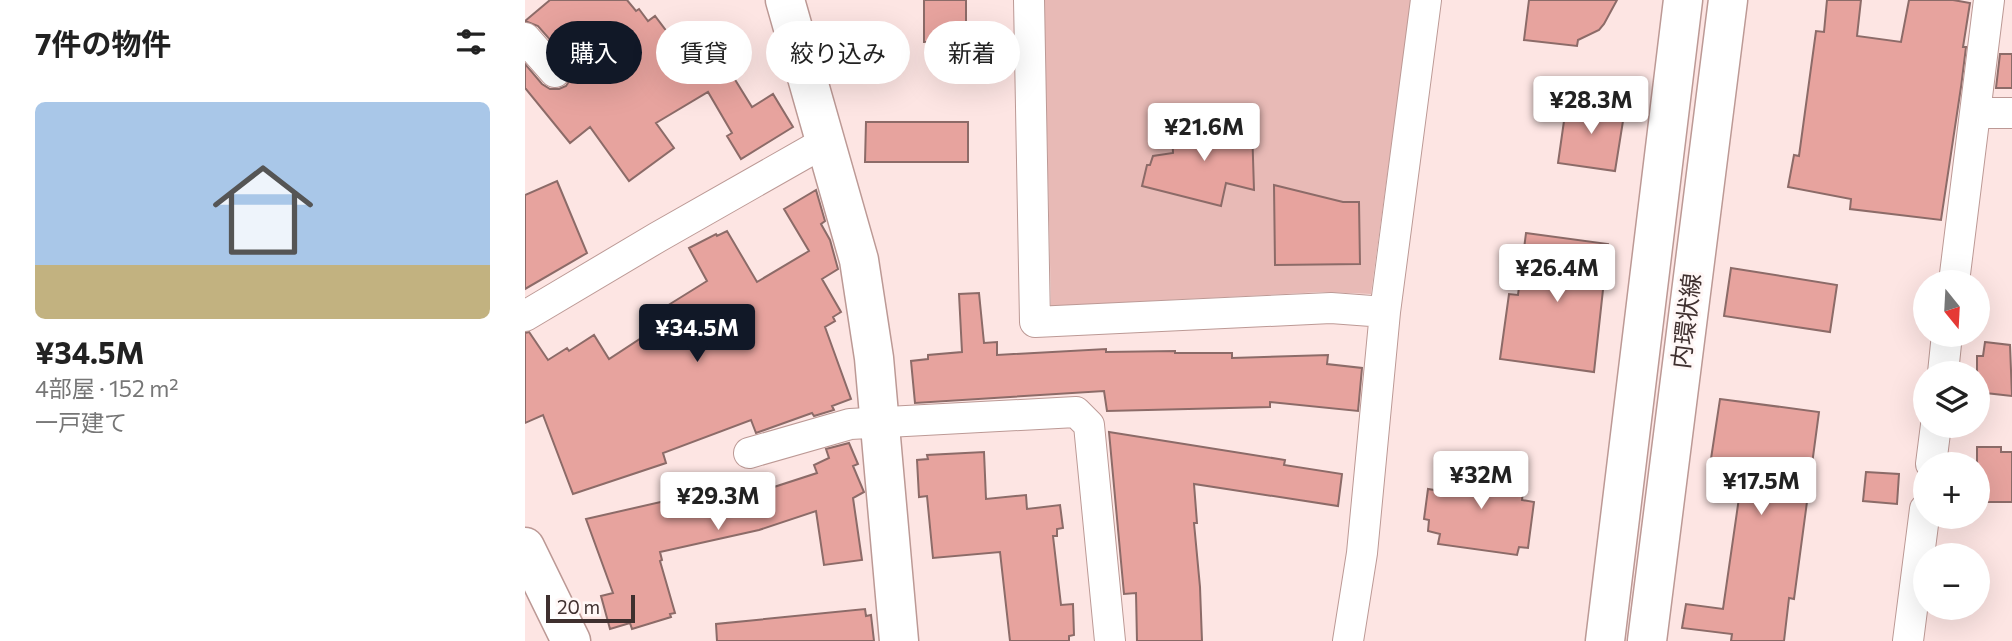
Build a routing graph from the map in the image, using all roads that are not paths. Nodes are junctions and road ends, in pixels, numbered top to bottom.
1 (785, 0) edge
2 (1028, 0) edge
3 (1426, 0) edge
4 (1683, 0) edge
5 (1728, 0) edge
6 (1989, 0) edge
7 (525, 38) edge
8 (546, 62) edge
9 (2012, 113) edge
10 (1976, 114) junction
11 (825, 142) junction
12 (1956, 270) edge
13 (1385, 312) junction
14 (525, 316) edge
15 (880, 421) junction
16 (749, 453) dead end
17 (1922, 529) edge
18 (525, 547) edge
19 (571, 641) edge
20 (899, 641) edge
21 (1110, 641) edge
22 (1348, 641) edge
23 (1605, 641) edge
24 (1647, 641) edge
25 (1908, 641) edge

1 - 11 street
2 - 13 street
3 - 13 street
4 - 23 street, 内環状線
5 - 24 street, 内環状線
6 - 10 street
7 - 8 street
9 - 10 street
10 - 12 street
11 - 14 street
11 - 15 street
13 - 22 street
15 - 16 street
15 - 20 street
15 - 21 street
17 - 25 street
18 - 19 street

